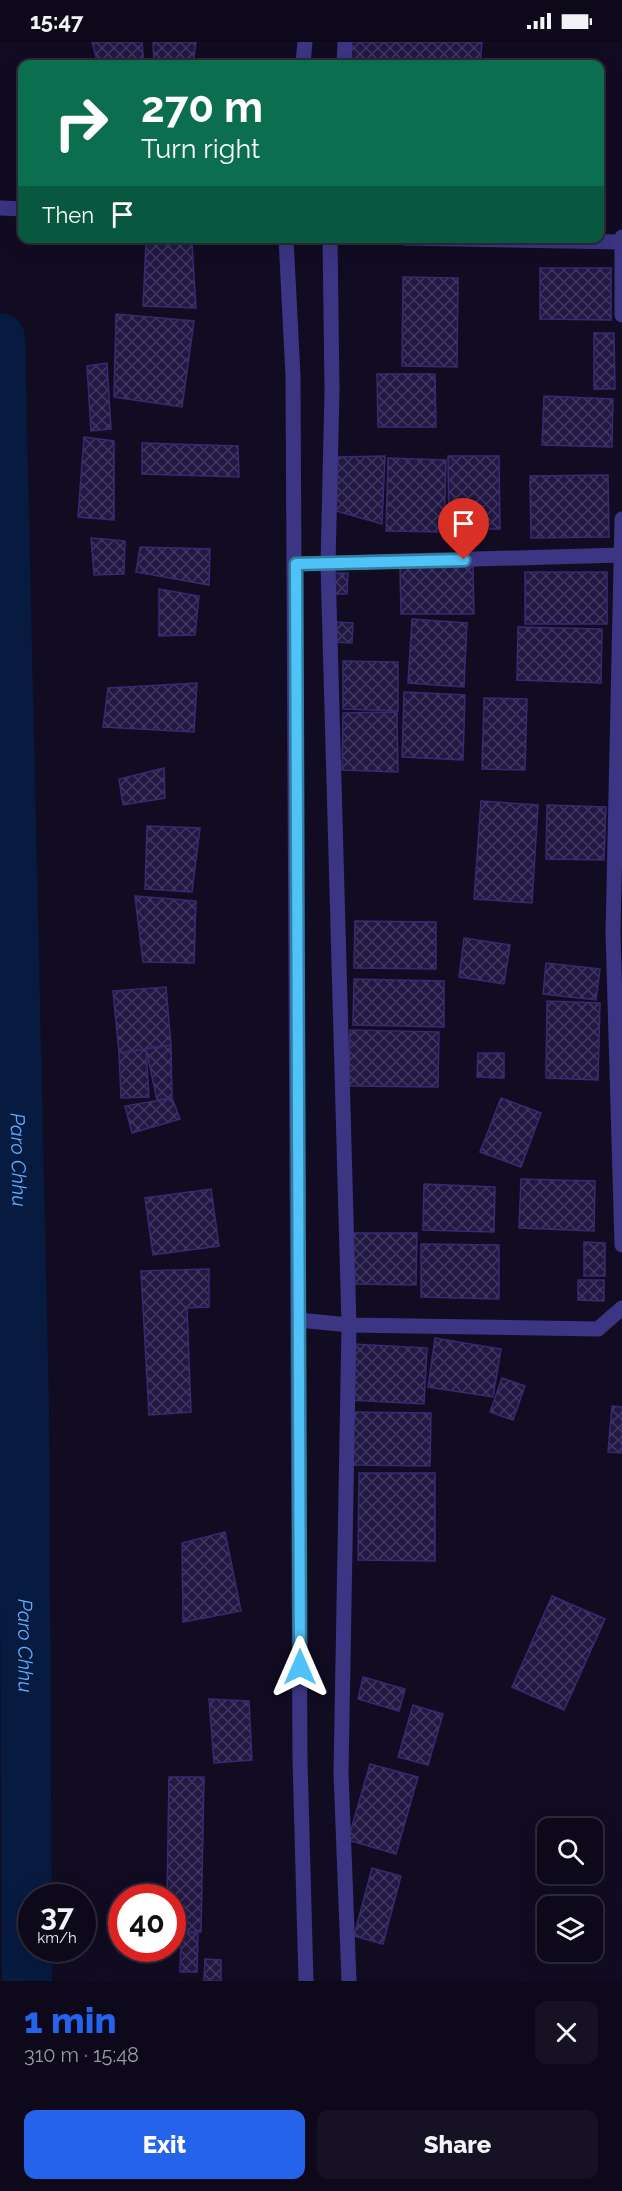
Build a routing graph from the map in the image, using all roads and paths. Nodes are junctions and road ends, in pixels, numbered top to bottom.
1 (305, 42) edge
2 (345, 42) edge
3 (303, 60) edge
4 (344, 60) edge
5 (0, 208) edge
6 (18, 209) edge
7 (604, 239) edge
8 (622, 239) edge
9 (286, 243) edge
10 (330, 243) edge
11 (622, 315) edge
12 (622, 519) edge
13 (622, 555) edge
14 (296, 564) junction
15 (328, 565) junction
16 (622, 1245) edge
17 (622, 1308) edge
18 (299, 1320) junction
19 (349, 1325) junction
20 (306, 1981) edge
21 (349, 1981) edge

1 - 3 street
2 - 4 street
5 - 6 street
7 - 8 street
8 - 11 street
9 - 14 street
10 - 15 street
12 - 13 street
13 - 15 street
13 - 16 street
14 - 15 street
14 - 18 street
15 - 19 street
17 - 19 street
18 - 19 street
18 - 20 street
19 - 21 street

